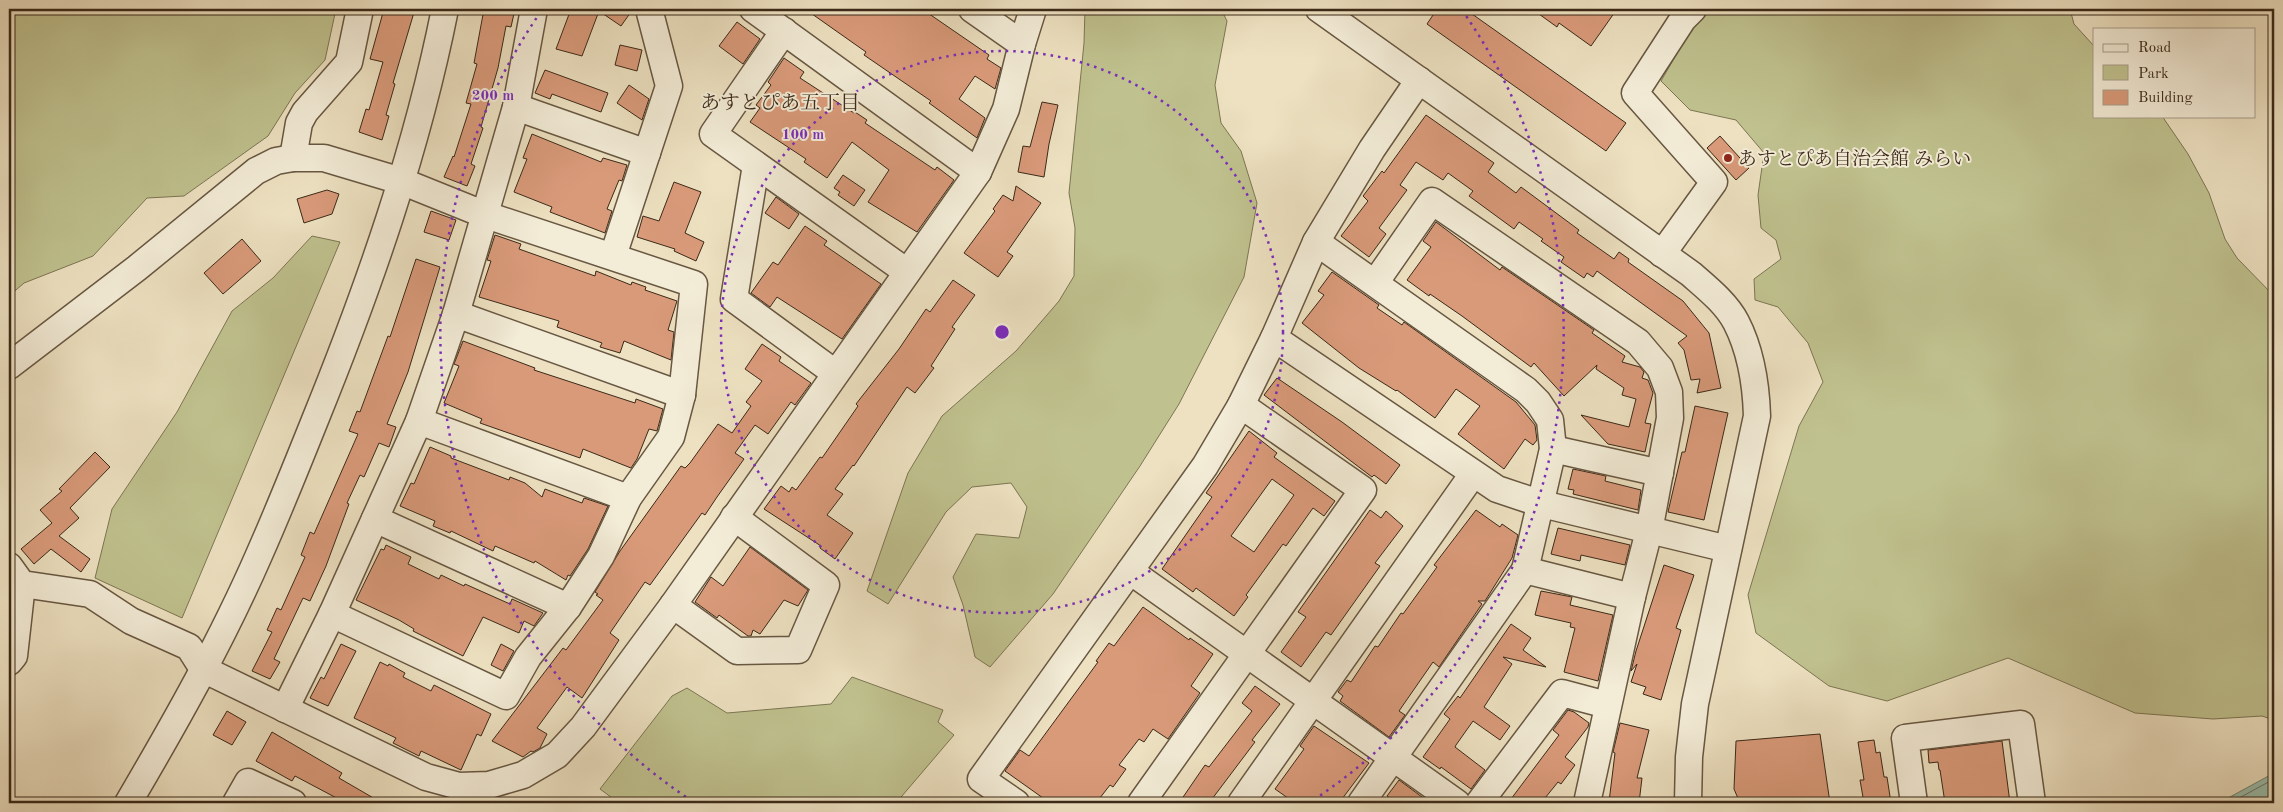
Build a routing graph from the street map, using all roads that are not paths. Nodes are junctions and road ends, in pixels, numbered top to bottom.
1 (360, 9) edge
2 (446, 9) edge
3 (534, 9) edge
4 (649, 9) edge
5 (753, 9) edge
6 (972, 9) edge
7 (1033, 9) edge
8 (1319, 9) edge
9 (1693, 9) edge
10 (784, 31) junction
11 (1022, 44) junction
12 (1419, 80) junction
13 (516, 107) junction
14 (647, 153) junction
15 (293, 158) junction
16 (756, 165) junction
17 (978, 172) junction
18 (401, 181) junction
19 (483, 214) junction
20 (1316, 242) junction
21 (1662, 254) junction
22 (613, 256) junction
23 (907, 272) junction
24 (1374, 283) junction
25 (456, 314) junction
26 (1274, 338) junction
27 (9, 366) edge
28 (835, 373) junction
29 (682, 395) junction
30 (1240, 405) junction
31 (420, 421) junction
32 (1553, 448) junction
33 (1660, 473) junction
34 (1473, 474) junction
35 (628, 498) junction
36 (1542, 504) junction
37 (734, 518) junction
38 (375, 519) junction
39 (1649, 531) junction
40 (1728, 549) junction
41 (1525, 570) junction
42 (1130, 571) junction
43 (13, 574) edge
44 (1632, 596) junction
45 (673, 605) junction
46 (568, 607) junction
47 (332, 614) junction
48 (1248, 655) junction
49 (9, 662) edge
50 (203, 669) junction
51 (1313, 702) junction
52 (1607, 705) junction
53 (285, 709) junction
54 (1393, 758) junction
55 (131, 802) edge
56 (236, 803) edge
57 (293, 803) edge
58 (1016, 803) edge
59 (1141, 803) edge
60 (1241, 803) edge
61 (1361, 803) edge
62 (1458, 803) edge
63 (1478, 803) edge
64 (1587, 803) edge
65 (1688, 803) edge
66 (1914, 803) edge
67 (2032, 803) edge

1 - 15 street
2 - 18 street
3 - 13 street
4 - 14 street
5 - 10 street
6 - 11 street
7 - 11 street
8 - 12 street
9 - 21 street
10 - 16 street
10 - 17 street
11 - 17 street
12 - 20 street
12 - 21 street
13 - 14 street
13 - 19 street
14 - 22 street
15 - 18 street
15 - 27 street
16 - 23 street
16 - 28 street
17 - 23 street
18 - 19 street
18 - 50 street
19 - 22 street
19 - 25 street
20 - 24 street
20 - 26 street
21 - 40 street
22 - 29 street
23 - 28 street
24 - 32 street
24 - 33 street
25 - 29 street
25 - 31 street
26 - 30 street
26 - 34 street
28 - 37 street
29 - 35 street
30 - 42 street
30 - 48 street
31 - 35 street
31 - 38 street
32 - 33 street
32 - 36 street
33 - 39 street
34 - 36 street
34 - 51 street
35 - 46 street
36 - 39 street
36 - 41 street
37 - 45 street
37 - 45 street
38 - 46 street
38 - 47 street
39 - 40 street
39 - 44 street
40 - 65 street
41 - 44 street
41 - 54 street
42 - 48 street
42 - 58 street
43 - 49 street
43 - 50 street
44 - 52 street
45 - 53 street
46 - 47 street
47 - 53 street
48 - 51 street
48 - 59 street
50 - 53 street
50 - 55 street
51 - 54 street
51 - 60 street
52 - 63 street
52 - 64 street
54 - 61 street
54 - 62 street
56 - 57 street
66 - 67 street

